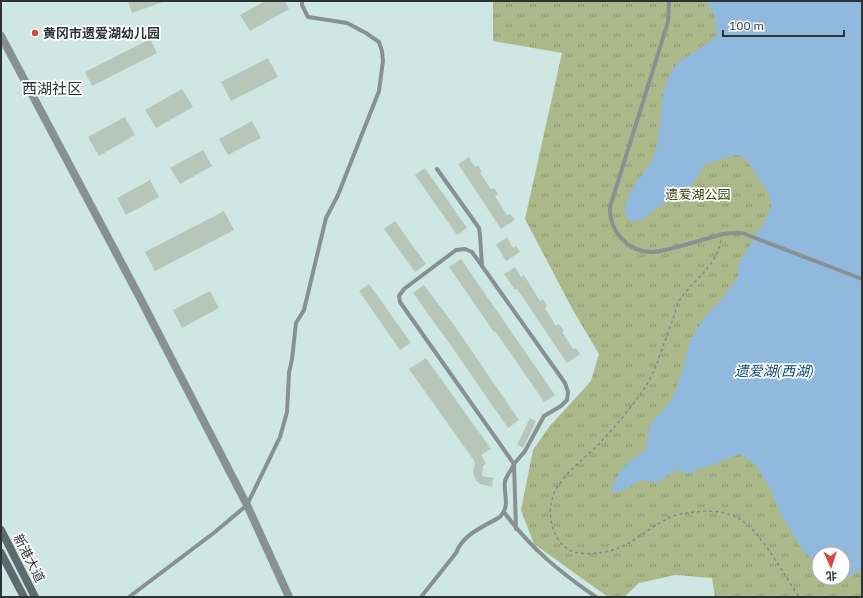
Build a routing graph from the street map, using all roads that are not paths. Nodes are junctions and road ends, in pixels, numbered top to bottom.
1 (302, 1) edge
2 (669, 1) edge
3 (1, 36) edge
4 (437, 168) dead end
5 (482, 266) junction
6 (862, 279) edge
7 (514, 464) junction
8 (247, 505) junction
9 (504, 512) junction
10 (516, 529) junction
11 (1, 530) edge
12 (1, 553) edge
13 (24, 597) edge
14 (35, 597) edge
15 (130, 597) edge
16 (289, 597) edge
17 (421, 597) edge
18 (596, 597) edge

1 - 8 lane
2 - 6 lane
3 - 8 street
4 - 5 lane
5 - 7 lane
5 - 7 lane
7 - 9 lane
7 - 10 lane
8 - 15 lane
8 - 16 street
9 - 10 lane
9 - 17 lane
10 - 18 lane
11 - 14 main road, 新港大道
12 - 13 main road, 新港大道

